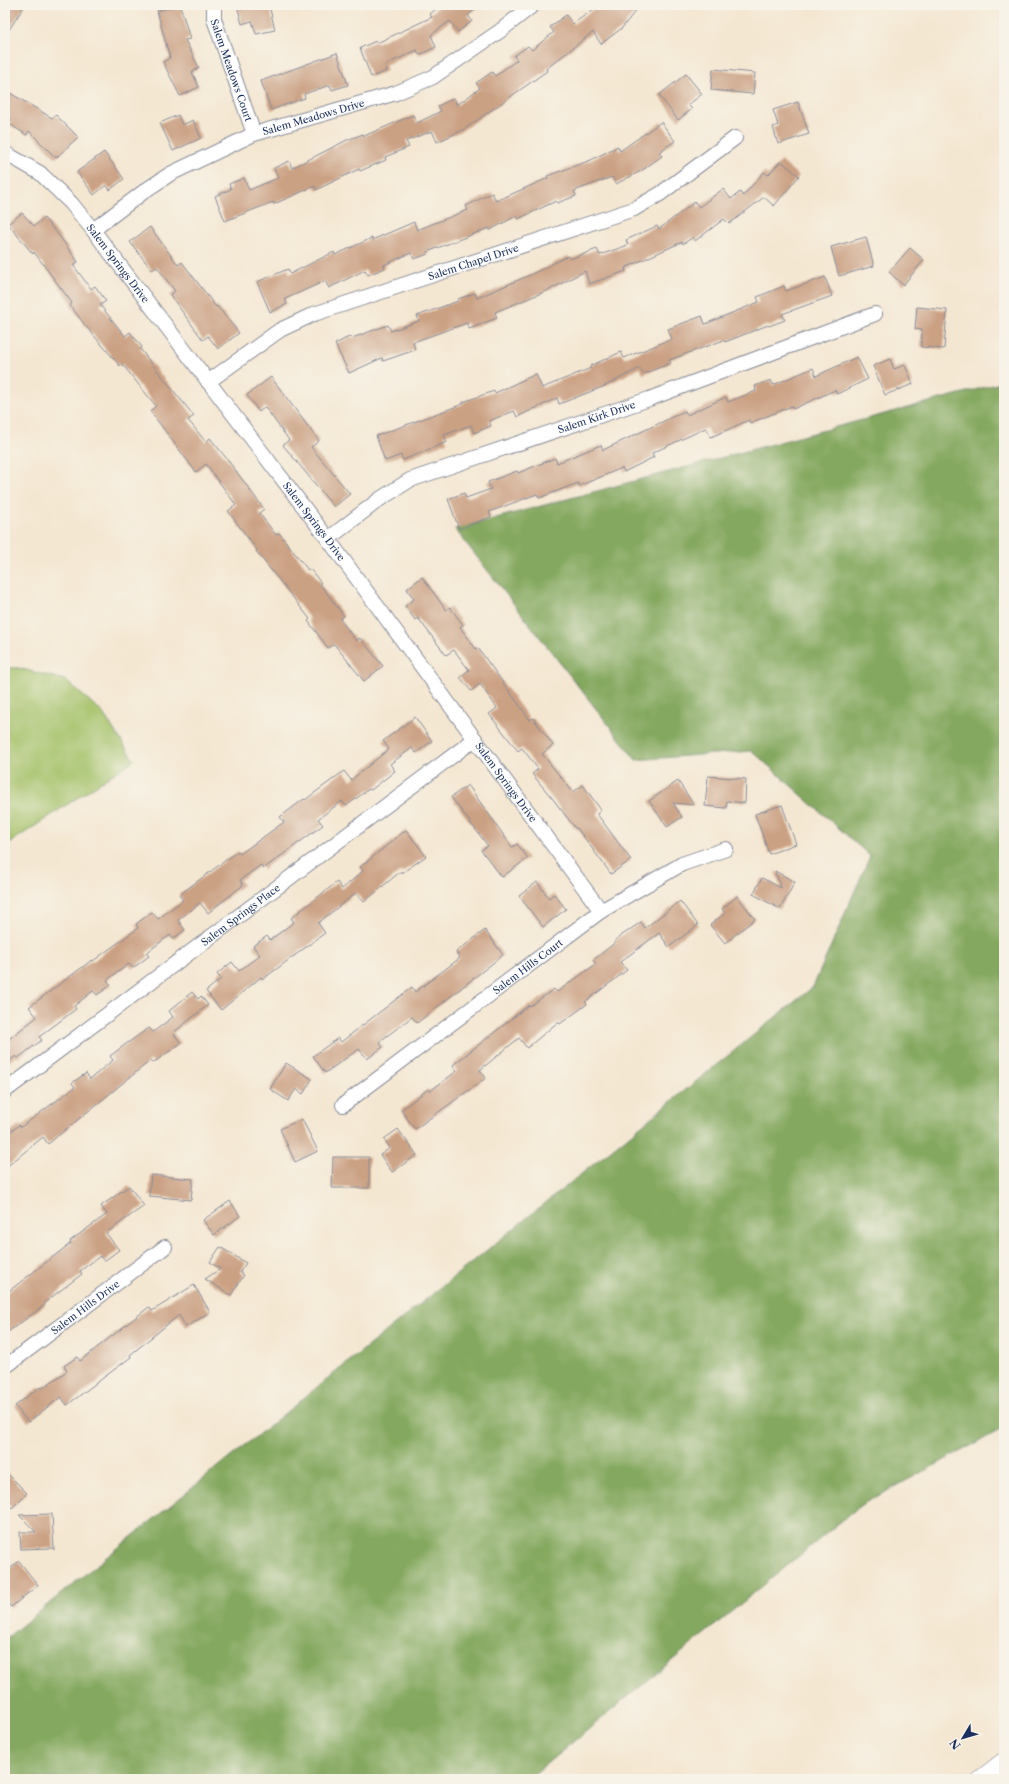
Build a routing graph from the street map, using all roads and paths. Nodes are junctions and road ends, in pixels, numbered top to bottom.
1 (214, 5) edge
2 (533, 5) edge
3 (254, 134) junction
4 (736, 138) dead end
5 (5, 153) edge
6 (94, 230) junction
7 (875, 314) dead end
8 (208, 382) junction
9 (328, 539) junction
10 (475, 739) junction
11 (726, 849) dead end
12 (601, 911) junction
13 (5, 1091) edge
14 (343, 1105) dead end
15 (165, 1247) dead end
16 (5, 1367) edge
17 (1004, 1762) edge
18 (982, 1779) edge

1 - 3 street, Salem Meadows Court
2 - 3 street, Salem Meadows Drive
3 - 6 street, Salem Meadows Drive
4 - 8 street, Salem Chapel Drive
5 - 6 street, Salem Springs Drive
6 - 8 street, Salem Springs Drive
7 - 9 street, Salem Kirk Drive
8 - 9 street, Salem Springs Drive
9 - 10 street, Salem Springs Drive
10 - 12 street, Salem Springs Drive
10 - 13 street, Salem Springs Place
11 - 12 street, Salem Hills Court
12 - 14 street, Salem Hills Court
15 - 16 street, Salem Hills Drive
17 - 18 main road

